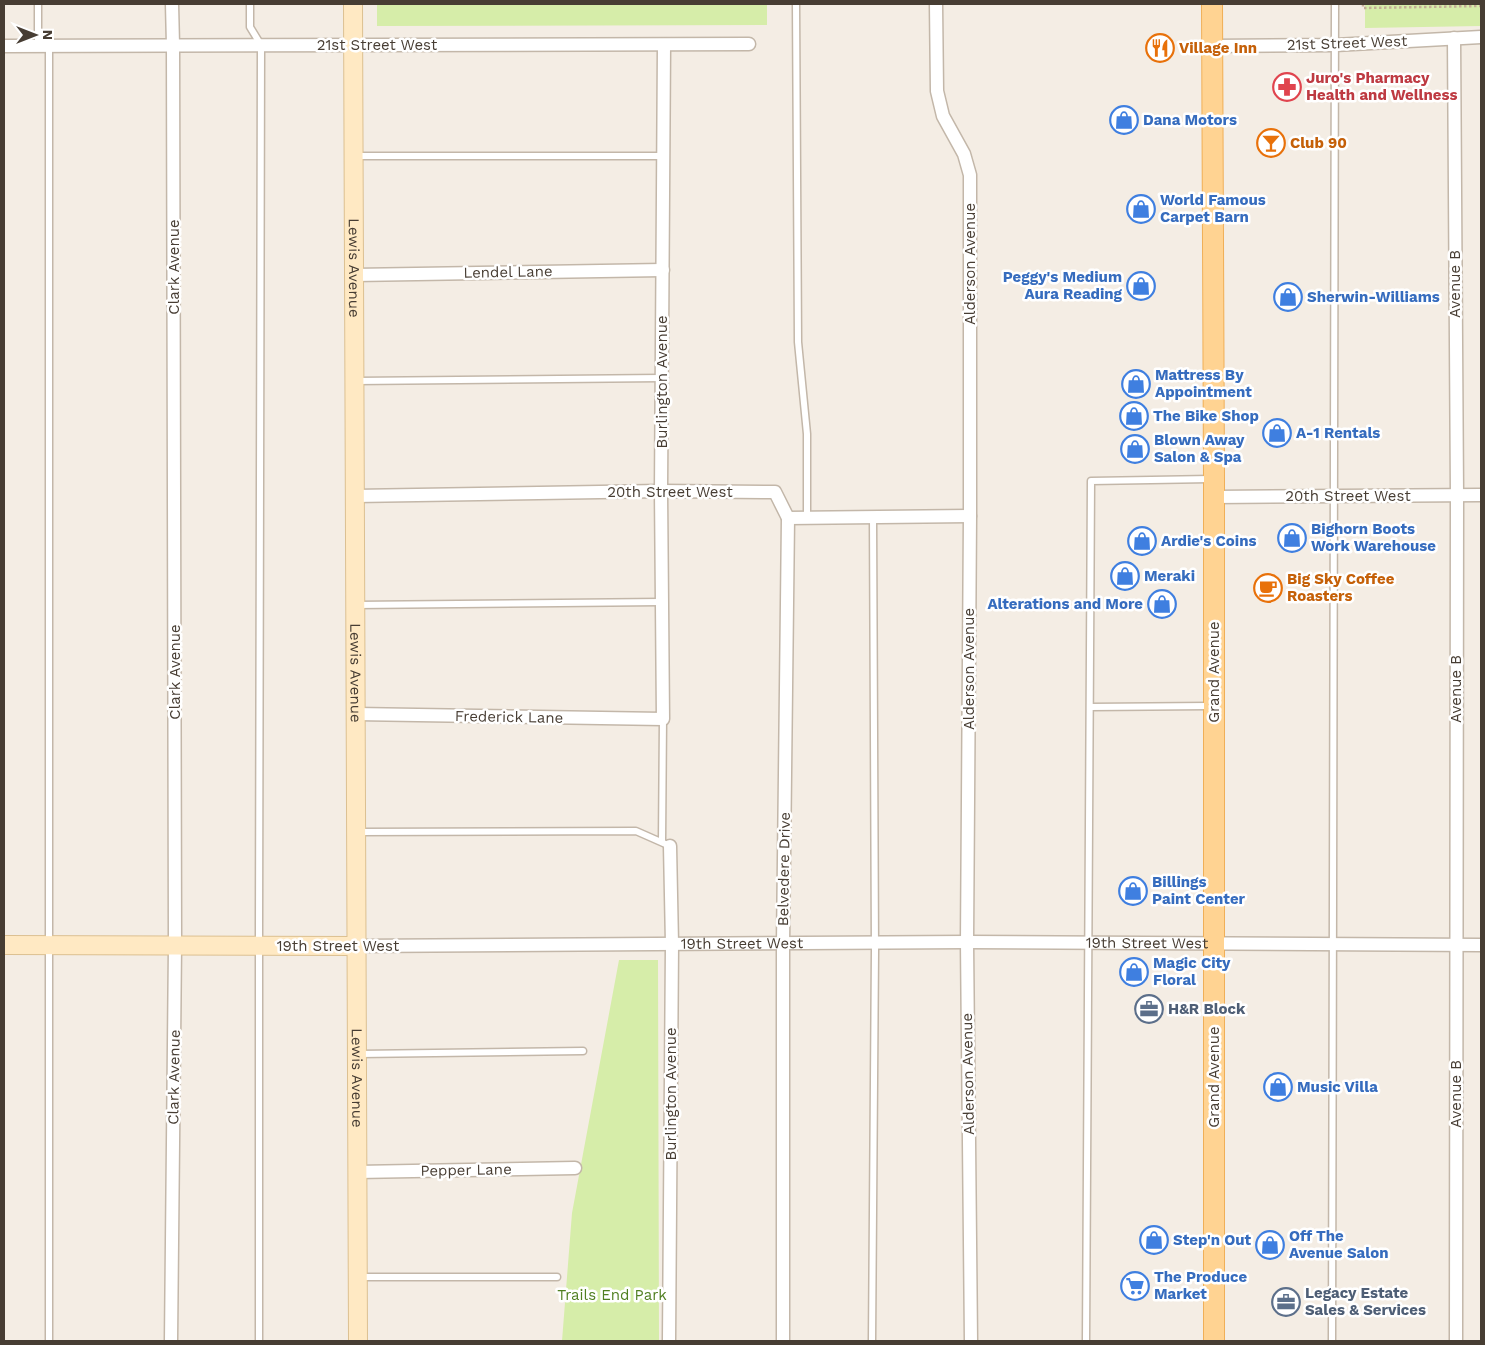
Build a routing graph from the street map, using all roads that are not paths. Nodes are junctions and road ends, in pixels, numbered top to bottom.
1 (38, 4) edge
2 (172, 4) edge
3 (250, 4) edge
4 (353, 4) edge
5 (796, 4) edge
6 (936, 4) edge
7 (1212, 4) edge
8 (1335, 4) edge
9 (1481, 37) edge
10 (1454, 38) junction
11 (749, 44) dead end
12 (173, 45) junction
13 (261, 45) junction
14 (353, 45) junction
15 (664, 45) junction
16 (1335, 45) junction
17 (4, 46) edge
18 (44, 46) junction
19 (1212, 46) junction
20 (354, 156) junction
21 (663, 156) junction
22 (663, 270) junction
23 (354, 275) junction
24 (662, 378) junction
25 (354, 381) junction
26 (1214, 488) junction
27 (661, 491) junction
28 (1457, 495) junction
29 (1481, 495) edge
30 (355, 496) junction
31 (1334, 496) junction
32 (970, 516) junction
33 (874, 517) junction
34 (788, 518) junction
35 (807, 518) junction
36 (662, 602) junction
37 (355, 605) junction
38 (1090, 706) junction
39 (1214, 706) junction
40 (356, 714) junction
41 (663, 719) junction
42 (356, 832) junction
43 (666, 844) junction
44 (967, 942) junction
45 (1089, 942) junction
46 (875, 943) junction
47 (1214, 943) junction
48 (672, 944) junction
49 (783, 944) junction
50 (1332, 944) junction
51 (4, 945) edge
52 (49, 945) junction
53 (175, 945) junction
54 (259, 945) junction
55 (1456, 945) junction
56 (1481, 945) edge
57 (356, 946) junction
58 (583, 1050) dead end
59 (357, 1054) junction
60 (575, 1168) dead end
61 (357, 1172) junction
62 (358, 1277) junction
63 (557, 1277) dead end
64 (49, 1341) edge
65 (170, 1341) edge
66 (259, 1341) edge
67 (358, 1341) edge
68 (669, 1341) edge
69 (783, 1341) edge
70 (872, 1341) edge
71 (972, 1341) edge
72 (1086, 1341) edge
73 (1214, 1341) edge
74 (1332, 1341) edge
75 (1456, 1341) edge

1 - 18 lane
2 - 12 street, Clark Avenue
3 - 13 lane
4 - 14 street, Lewis Avenue
5 - 35 lane
6 - 32 street, Alderson Avenue
7 - 19 main road, Grand Avenue
8 - 16 lane
9 - 10 street, 21st Street West
10 - 16 street, 21st Street West
10 - 28 street, Avenue B
11 - 15 street, 21st Street West
12 - 13 street, 21st Street West
12 - 18 street, 21st Street West
12 - 53 street, Clark Avenue
13 - 14 street, 21st Street West
13 - 54 lane
14 - 15 street, 21st Street West
14 - 20 street, Lewis Avenue
15 - 21 street, Burlington Avenue
16 - 19 street, 21st Street West
16 - 31 lane
17 - 18 street, 21st Street West
18 - 52 lane
19 - 26 main road, Grand Avenue
20 - 21 lane
20 - 23 street, Lewis Avenue
21 - 22 street, Burlington Avenue
22 - 23 street, Lendel Lane
22 - 24 street, Burlington Avenue
23 - 25 street, Lewis Avenue
24 - 25 lane
24 - 27 street, Burlington Avenue
25 - 30 street, Lewis Avenue
26 - 31 street, 20th Street West
26 - 38 lane
26 - 39 main road, Grand Avenue
27 - 30 street, 20th Street West
27 - 34 street, 20th Street West
27 - 36 street, Burlington Avenue
28 - 29 street, 20th Street West
28 - 31 street, 20th Street West
28 - 55 street, Avenue B
30 - 37 street, Lewis Avenue
31 - 50 lane
32 - 33 street
32 - 44 street, Alderson Avenue
33 - 35 street
33 - 46 lane
34 - 35 street
34 - 49 street, Belvedere Drive
36 - 37 lane
36 - 41 street, Burlington Avenue
37 - 40 street, Lewis Avenue
38 - 39 lane
38 - 45 lane
39 - 47 main road, Grand Avenue
40 - 41 street, Frederick Lane
40 - 42 street, Lewis Avenue
41 - 43 lane
42 - 43 lane
42 - 57 street, Lewis Avenue
43 - 48 street, Burlington Avenue
44 - 45 street, 19th Street West
44 - 46 street, 19th Street West
44 - 71 street, Alderson Avenue
45 - 47 street, 19th Street West
45 - 72 lane
46 - 49 street, 19th Street West
46 - 70 lane
47 - 50 street, 19th Street West
47 - 73 main road, Grand Avenue
48 - 49 street, 19th Street West
48 - 57 street, 19th Street West
48 - 68 street, Burlington Avenue
49 - 69 street, Belvedere Drive
50 - 55 street, 19th Street West
50 - 74 lane
51 - 52 street, 19th Street West
52 - 53 street, 19th Street West
52 - 64 lane
53 - 54 street, 19th Street West
53 - 65 street, Clark Avenue
54 - 57 street, 19th Street West
54 - 66 lane
55 - 56 street, 19th Street West
55 - 75 street, Avenue B
57 - 59 street, Lewis Avenue
58 - 59 lane
59 - 61 street, Lewis Avenue
60 - 61 street, Pepper Lane
61 - 62 street, Lewis Avenue
62 - 63 lane
62 - 67 street, Lewis Avenue

